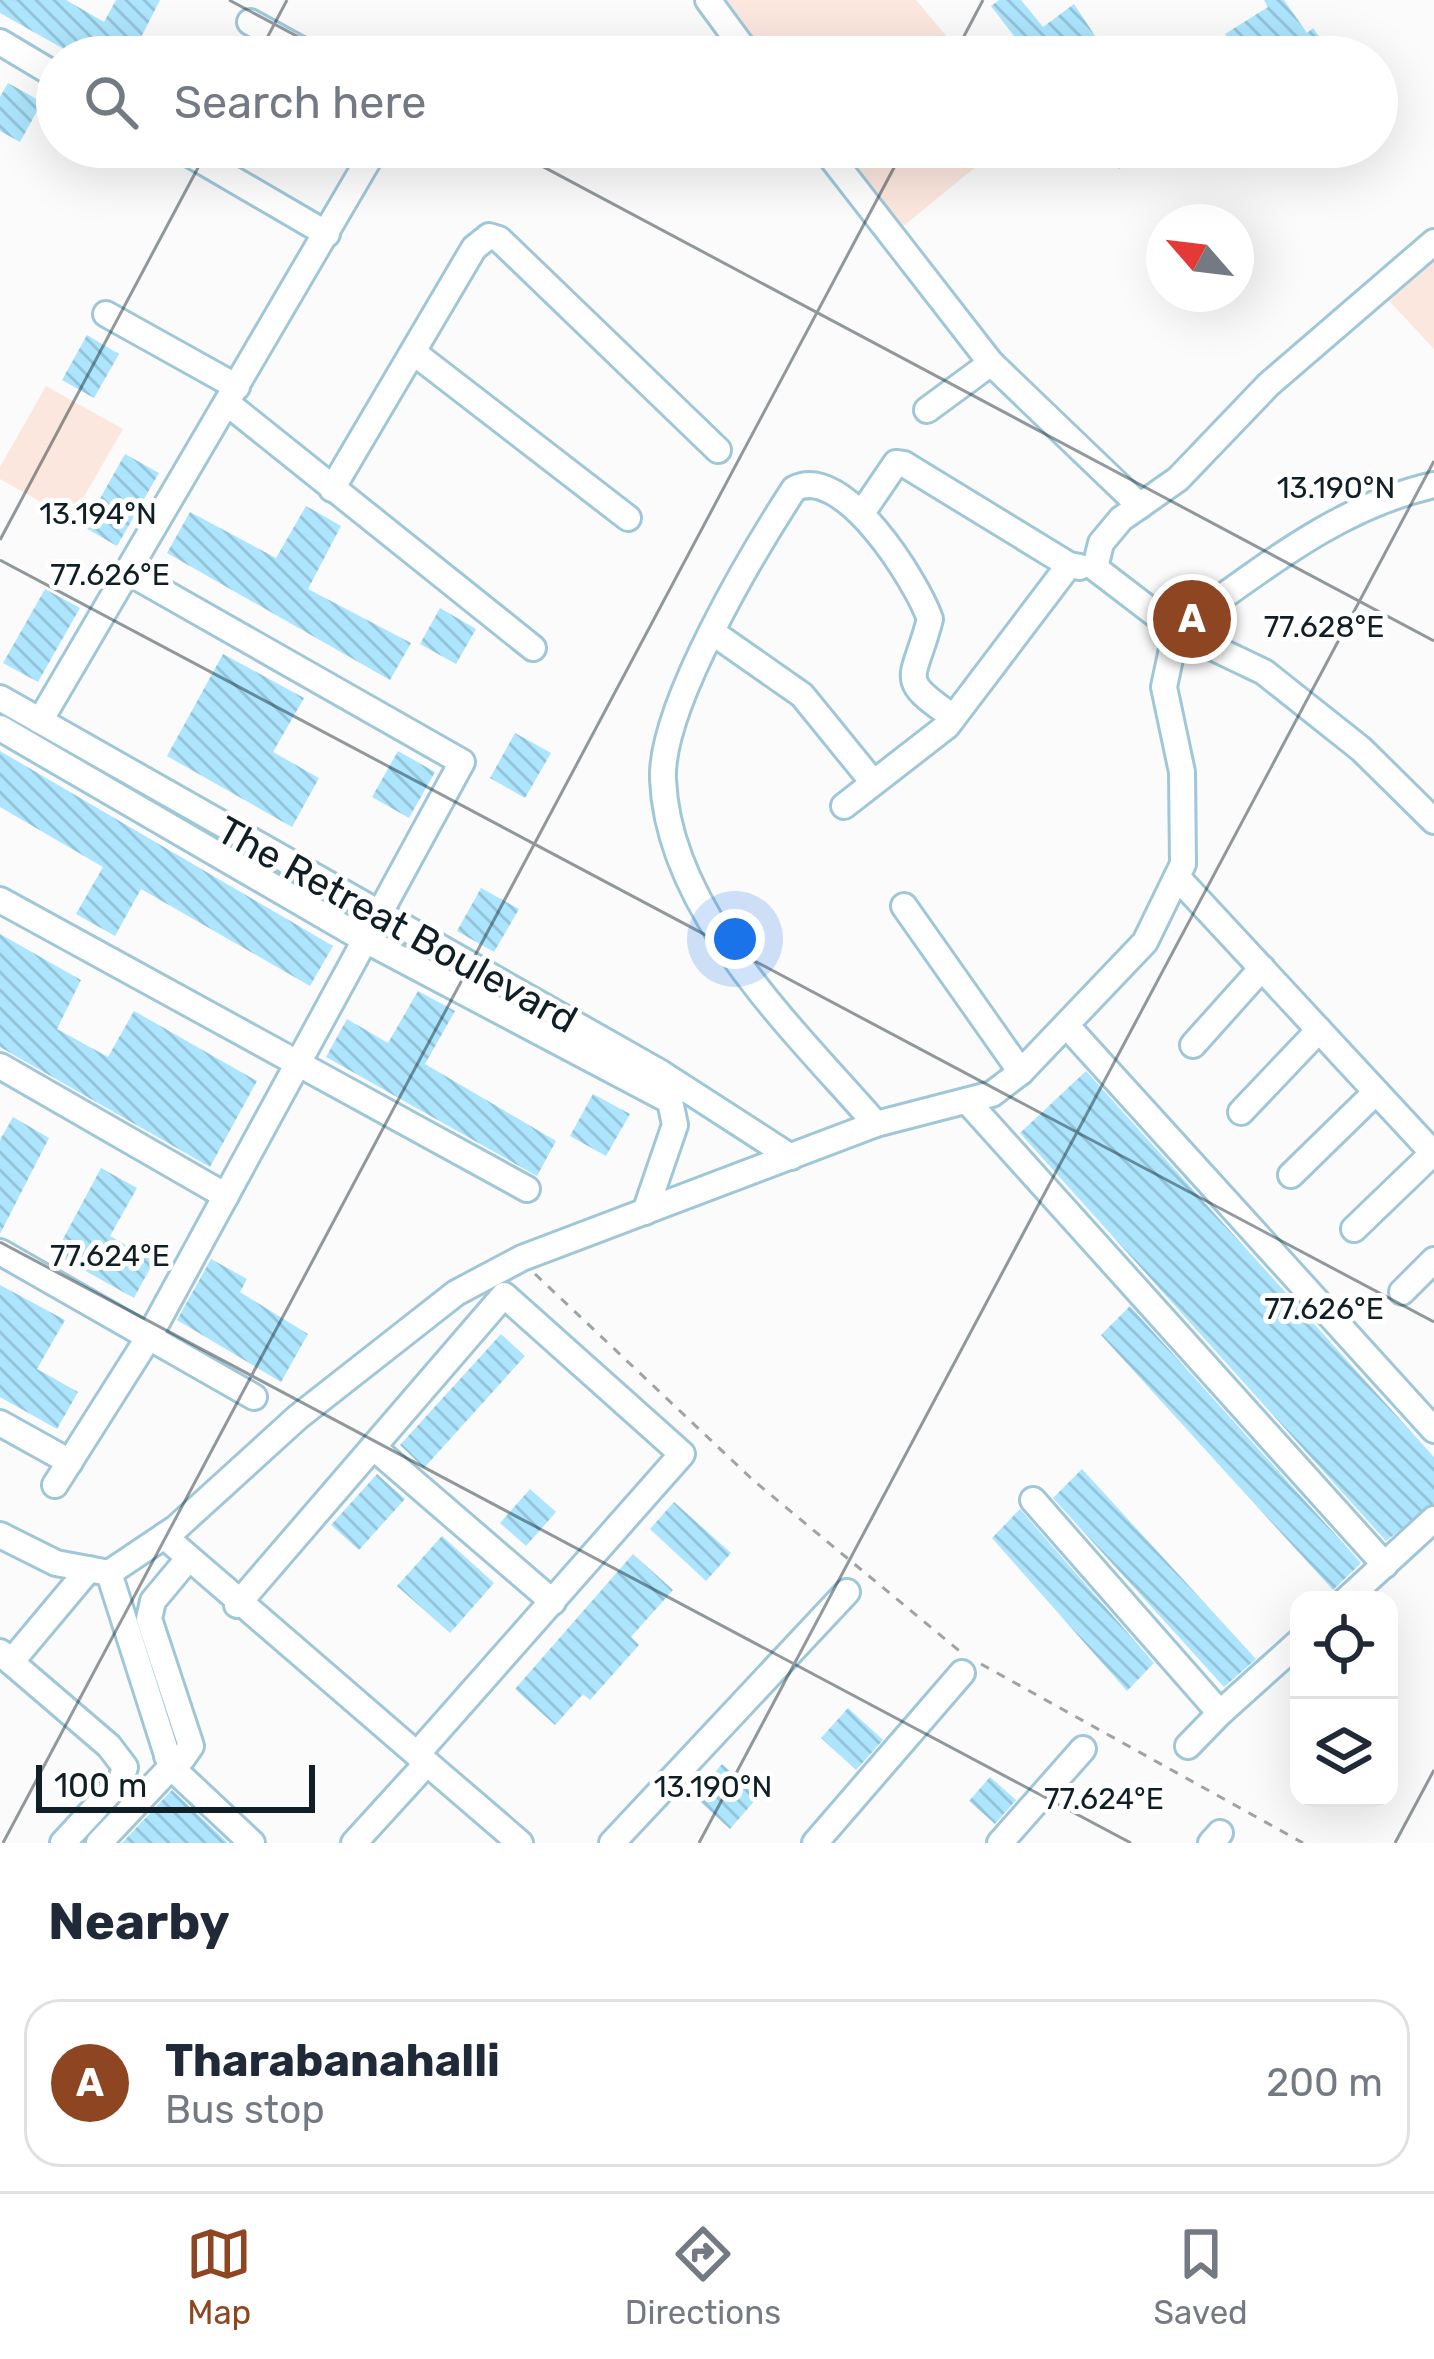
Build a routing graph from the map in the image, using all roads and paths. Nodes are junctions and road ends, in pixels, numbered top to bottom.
1 (708, 0) edge
2 (250, 22) dead end
3 (276, 36) edge
4 (735, 36) edge
5 (0, 42) edge
6 (36, 63) edge
7 (214, 168) edge
8 (364, 168) edge
9 (839, 168) edge
10 (327, 234) junction
11 (1434, 242) edge
12 (106, 314) dead end
13 (413, 352) junction
14 (991, 363) junction
15 (232, 395) junction
16 (927, 410) dead end
17 (718, 450) dead end
18 (1434, 485) edge
19 (332, 489) junction
20 (1140, 506) junction
21 (862, 513) junction
22 (628, 518) dead end
23 (1069, 566) junction
24 (1095, 568) junction
25 (128, 572) junction
26 (1176, 631) junction
27 (712, 632) junction
28 (533, 647) dead end
29 (0, 698) edge
30 (953, 718) junction
31 (40, 721) junction
32 (0, 728) edge
33 (872, 781) junction
34 (844, 806) dead end
35 (1434, 821) edge
36 (1177, 877) junction
37 (0, 900) edge
38 (904, 906) dead end
39 (380, 917) junction
40 (367, 941) junction
41 (1262, 968) junction
42 (1067, 1026) junction
43 (1318, 1030) junction
44 (1193, 1045) dead end
45 (299, 1064) junction
46 (0, 1066) edge
47 (1021, 1072) junction
48 (1376, 1092) junction
49 (967, 1101) junction
50 (1241, 1112) dead end
51 (876, 1124) junction
52 (1434, 1154) edge
53 (790, 1156) junction
54 (1291, 1175) dead end
55 (527, 1190) dead end
56 (226, 1196) junction
57 (645, 1212) junction
58 (1354, 1229) dead end
59 (0, 1252) edge
60 (522, 1258) junction
61 (1434, 1260) edge
62 (1402, 1292) dead end
63 (150, 1335) junction
64 (254, 1397) dead end
65 (0, 1423) edge
66 (1434, 1430) edge
67 (373, 1447) junction
68 (70, 1462) junction
69 (55, 1485) dead end
70 (1033, 1500) dead end
71 (1434, 1519) edge
72 (0, 1535) edge
73 (164, 1536) junction
74 (188, 1559) junction
75 (1385, 1565) junction
76 (99, 1571) junction
77 (1356, 1591) edge
78 (847, 1592) dead end
79 (553, 1602) junction
80 (237, 1604) junction
81 (1290, 1650) edge
82 (6, 1657) edge
83 (969, 1664) junction
84 (1220, 1713) junction
85 (1188, 1746) dead end
86 (1083, 1749) dead end
87 (422, 1758) junction
88 (169, 1762) junction
89 (63, 1843) edge
90 (99, 1843) edge
91 (252, 1843) edge
92 (353, 1843) edge
93 (520, 1843) edge
94 (612, 1843) edge
95 (815, 1843) edge
96 (1000, 1843) edge
97 (1303, 1843) edge

1 - 4 street
2 - 3 street
5 - 6 street
7 - 10 street
8 - 10 street
9 - 14 street
10 - 15 street
11 - 20 street
12 - 15 street
13 - 17 street
13 - 19 street
13 - 22 street
14 - 16 street
14 - 20 street
15 - 19 street
15 - 25 street
18 - 26 street
19 - 28 street
20 - 24 street
21 - 23 street
21 - 27 street
21 - 30 street
23 - 24 street
23 - 30 street
24 - 26 street
25 - 31 street
25 - 39 street
26 - 35 street
26 - 36 street
27 - 33 street
27 - 51 street
29 - 31 street, The Retreat Boulevard
30 - 33 street
31 - 39 street, The Retreat Boulevard
32 - 40 street
33 - 34 street
36 - 41 street
36 - 42 street
37 - 45 street
38 - 47 street
39 - 40 street
39 - 53 street, The Retreat Boulevard
40 - 45 street
40 - 57 street
41 - 43 street
41 - 44 street
42 - 47 street
42 - 66 street
43 - 48 street
43 - 50 street
45 - 55 street
45 - 56 street
46 - 56 street
47 - 49 street
48 - 52 street
48 - 54 street
49 - 51 street
49 - 75 street
51 - 53 street
52 - 58 street
53 - 57 street
56 - 63 street
57 - 60 street
59 - 63 street
60 - 73 street
60 - 83 path
61 - 62 street
63 - 64 street
63 - 68 street
65 - 68 street
67 - 79 street
67 - 79 street
67 - 80 street
68 - 69 street
70 - 84 street
71 - 75 street
72 - 76 street
73 - 74 street
73 - 76 street
74 - 80 street
74 - 88 street
75 - 77 street
76 - 82 street
76 - 88 street
78 - 94 street
79 - 87 street
80 - 87 street
81 - 84 street
82 - 89 street
83 - 95 street
83 - 97 path
84 - 85 street
86 - 96 street
87 - 92 street
87 - 93 street
88 - 90 street
88 - 91 street

